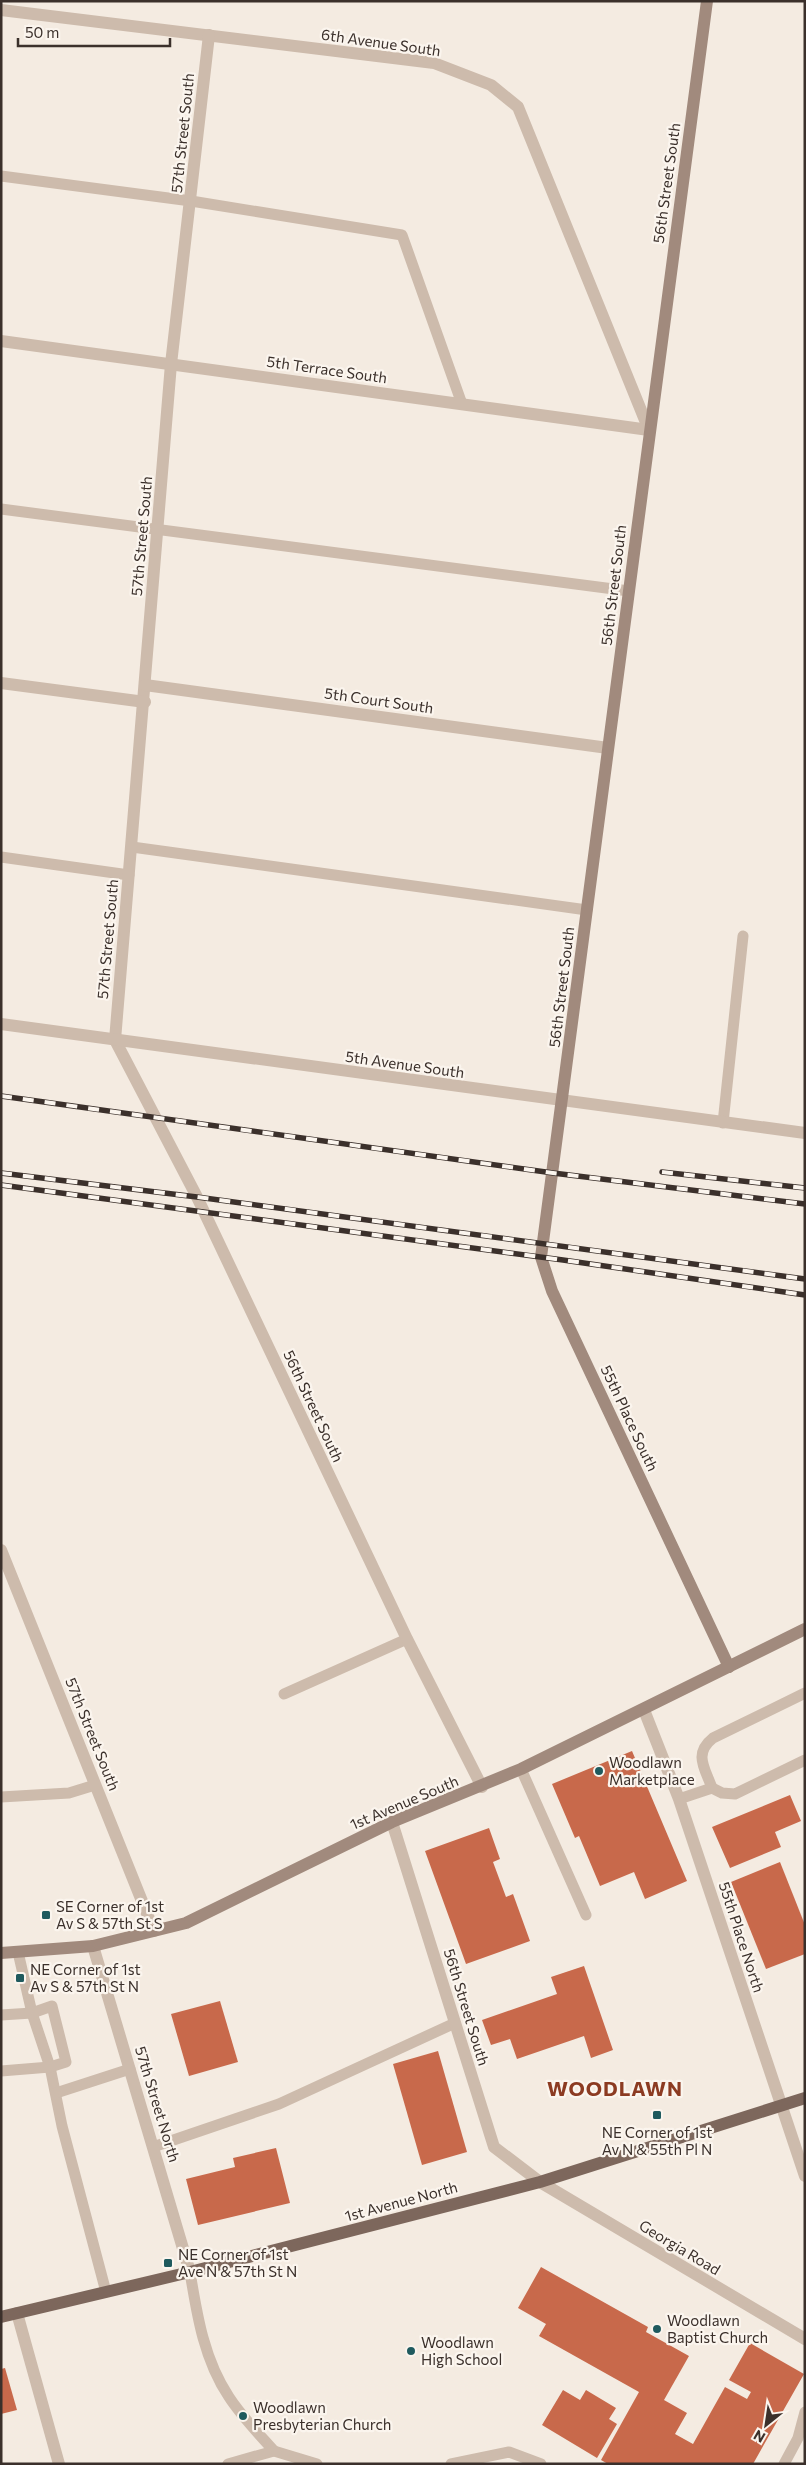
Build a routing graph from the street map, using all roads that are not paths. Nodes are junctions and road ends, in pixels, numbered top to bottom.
1 (707, 1) edge
2 (1, 10) edge
3 (209, 35) junction
4 (1, 176) edge
5 (191, 201) junction
6 (1, 341) edge
7 (171, 364) junction
8 (462, 404) junction
9 (649, 430) junction
10 (1, 509) edge
11 (158, 530) junction
12 (629, 591) junction
13 (1, 683) edge
14 (146, 685) junction
15 (144, 702) junction
16 (608, 748) junction
17 (132, 847) junction
18 (1, 857) edge
19 (129, 875) junction
20 (587, 910) junction
21 (744, 936) dead end
22 (1, 1024) edge
23 (115, 1040) junction
24 (563, 1102) junction
25 (723, 1123) junction
26 (805, 1134) edge
27 (553, 1173) joint
28 (1, 1550) edge
29 (805, 1629) edge
30 (407, 1639) junction
31 (729, 1667) junction
32 (805, 1693) edge
33 (284, 1694) dead end
34 (644, 1710) junction
35 (805, 1760) edge
36 (521, 1770) junction
37 (95, 1785) junction
38 (482, 1787) junction
39 (712, 1788) junction
40 (1, 1797) edge
41 (679, 1799) junction
42 (392, 1822) junction
43 (586, 1915) dead end
44 (154, 1931) junction
45 (93, 1946) junction
46 (18, 1952) junction
47 (1, 1953) edge
48 (32, 2013) junction
49 (1, 2015) edge
50 (455, 2023) junction
51 (50, 2068) junction
52 (130, 2069) junction
53 (1, 2071) edge
54 (56, 2093) junction
55 (805, 2098) edge
56 (781, 2106) junction
57 (154, 2146) junction
58 (805, 2176) edge
59 (540, 2182) junction
60 (190, 2272) junction
61 (106, 2292) junction
62 (17, 2313) junction
63 (1, 2317) edge
64 (805, 2338) edge
65 (805, 2412) edge
66 (274, 2450) junction
67 (59, 2464) edge
68 (228, 2464) edge
69 (317, 2464) edge
70 (451, 2464) edge
71 (541, 2464) edge
72 (784, 2464) edge

1 - 9 street, 56th Street South
2 - 3 street, 6th Avenue South
3 - 5 street, 57th Street South
3 - 9 street, 6th Avenue South
4 - 5 lane
5 - 7 street, 57th Street South
5 - 8 lane
6 - 7 street, 5th Terrace South
7 - 8 street, 5th Terrace South
7 - 11 street, 57th Street South
8 - 9 street, 5th Terrace South
9 - 12 street, 56th Street South
10 - 11 lane
11 - 12 lane
11 - 14 street, 57th Street South
12 - 16 street, 56th Street South
13 - 15 street
14 - 15 street, 57th Street South
14 - 16 street, 5th Court South
15 - 17 street, 57th Street South
16 - 20 street, 56th Street South
17 - 19 street, 57th Street South
17 - 20 lane
18 - 19 lane
19 - 23 street, 57th Street South
20 - 24 street, 56th Street South
21 - 25 lane
22 - 23 street, 5th Avenue South
23 - 24 street, 5th Avenue South
23 - 30 street, 56th Street South
24 - 25 street, 5th Avenue South
24 - 27 street, 56th Street South
25 - 26 street, 5th Avenue South
27 - 31 street, 55th Place South
28 - 37 street, 57th Street South
29 - 31 street, 1st Avenue South
30 - 33 lane
30 - 38 street, 56th Street South
31 - 34 street, 1st Avenue South
32 - 39 lane
34 - 36 street, 1st Avenue South
34 - 41 street, 55th Place North
35 - 39 lane
36 - 38 street, 1st Avenue South
36 - 43 lane
37 - 40 lane
37 - 44 street, 57th Street South
38 - 42 street, 1st Avenue South
39 - 41 lane
41 - 56 street, 55th Place North
42 - 44 street, 1st Avenue South
42 - 50 street, 56th Street South
44 - 45 street, 1st Avenue South
45 - 46 street, 1st Avenue South
45 - 52 street, 57th Street North
46 - 47 street, 1st Avenue South
46 - 48 lane
48 - 49 lane
48 - 51 lane
48 - 51 lane
50 - 57 lane
50 - 59 street, 56th Street South
51 - 53 lane
51 - 54 lane
52 - 54 lane
52 - 57 street, 57th Street North
54 - 61 lane
55 - 56 main road, 1st Avenue North
56 - 58 street, 55th Place North
56 - 59 main road, 1st Avenue North
57 - 60 street, 57th Street North
59 - 60 main road, 1st Avenue North
59 - 64 street, Georgia Road
60 - 61 main road, 1st Avenue North
60 - 66 lane
61 - 62 main road, 1st Avenue North
62 - 63 main road, 1st Avenue North
62 - 67 street
65 - 72 lane
66 - 68 lane
66 - 69 lane
70 - 71 lane

